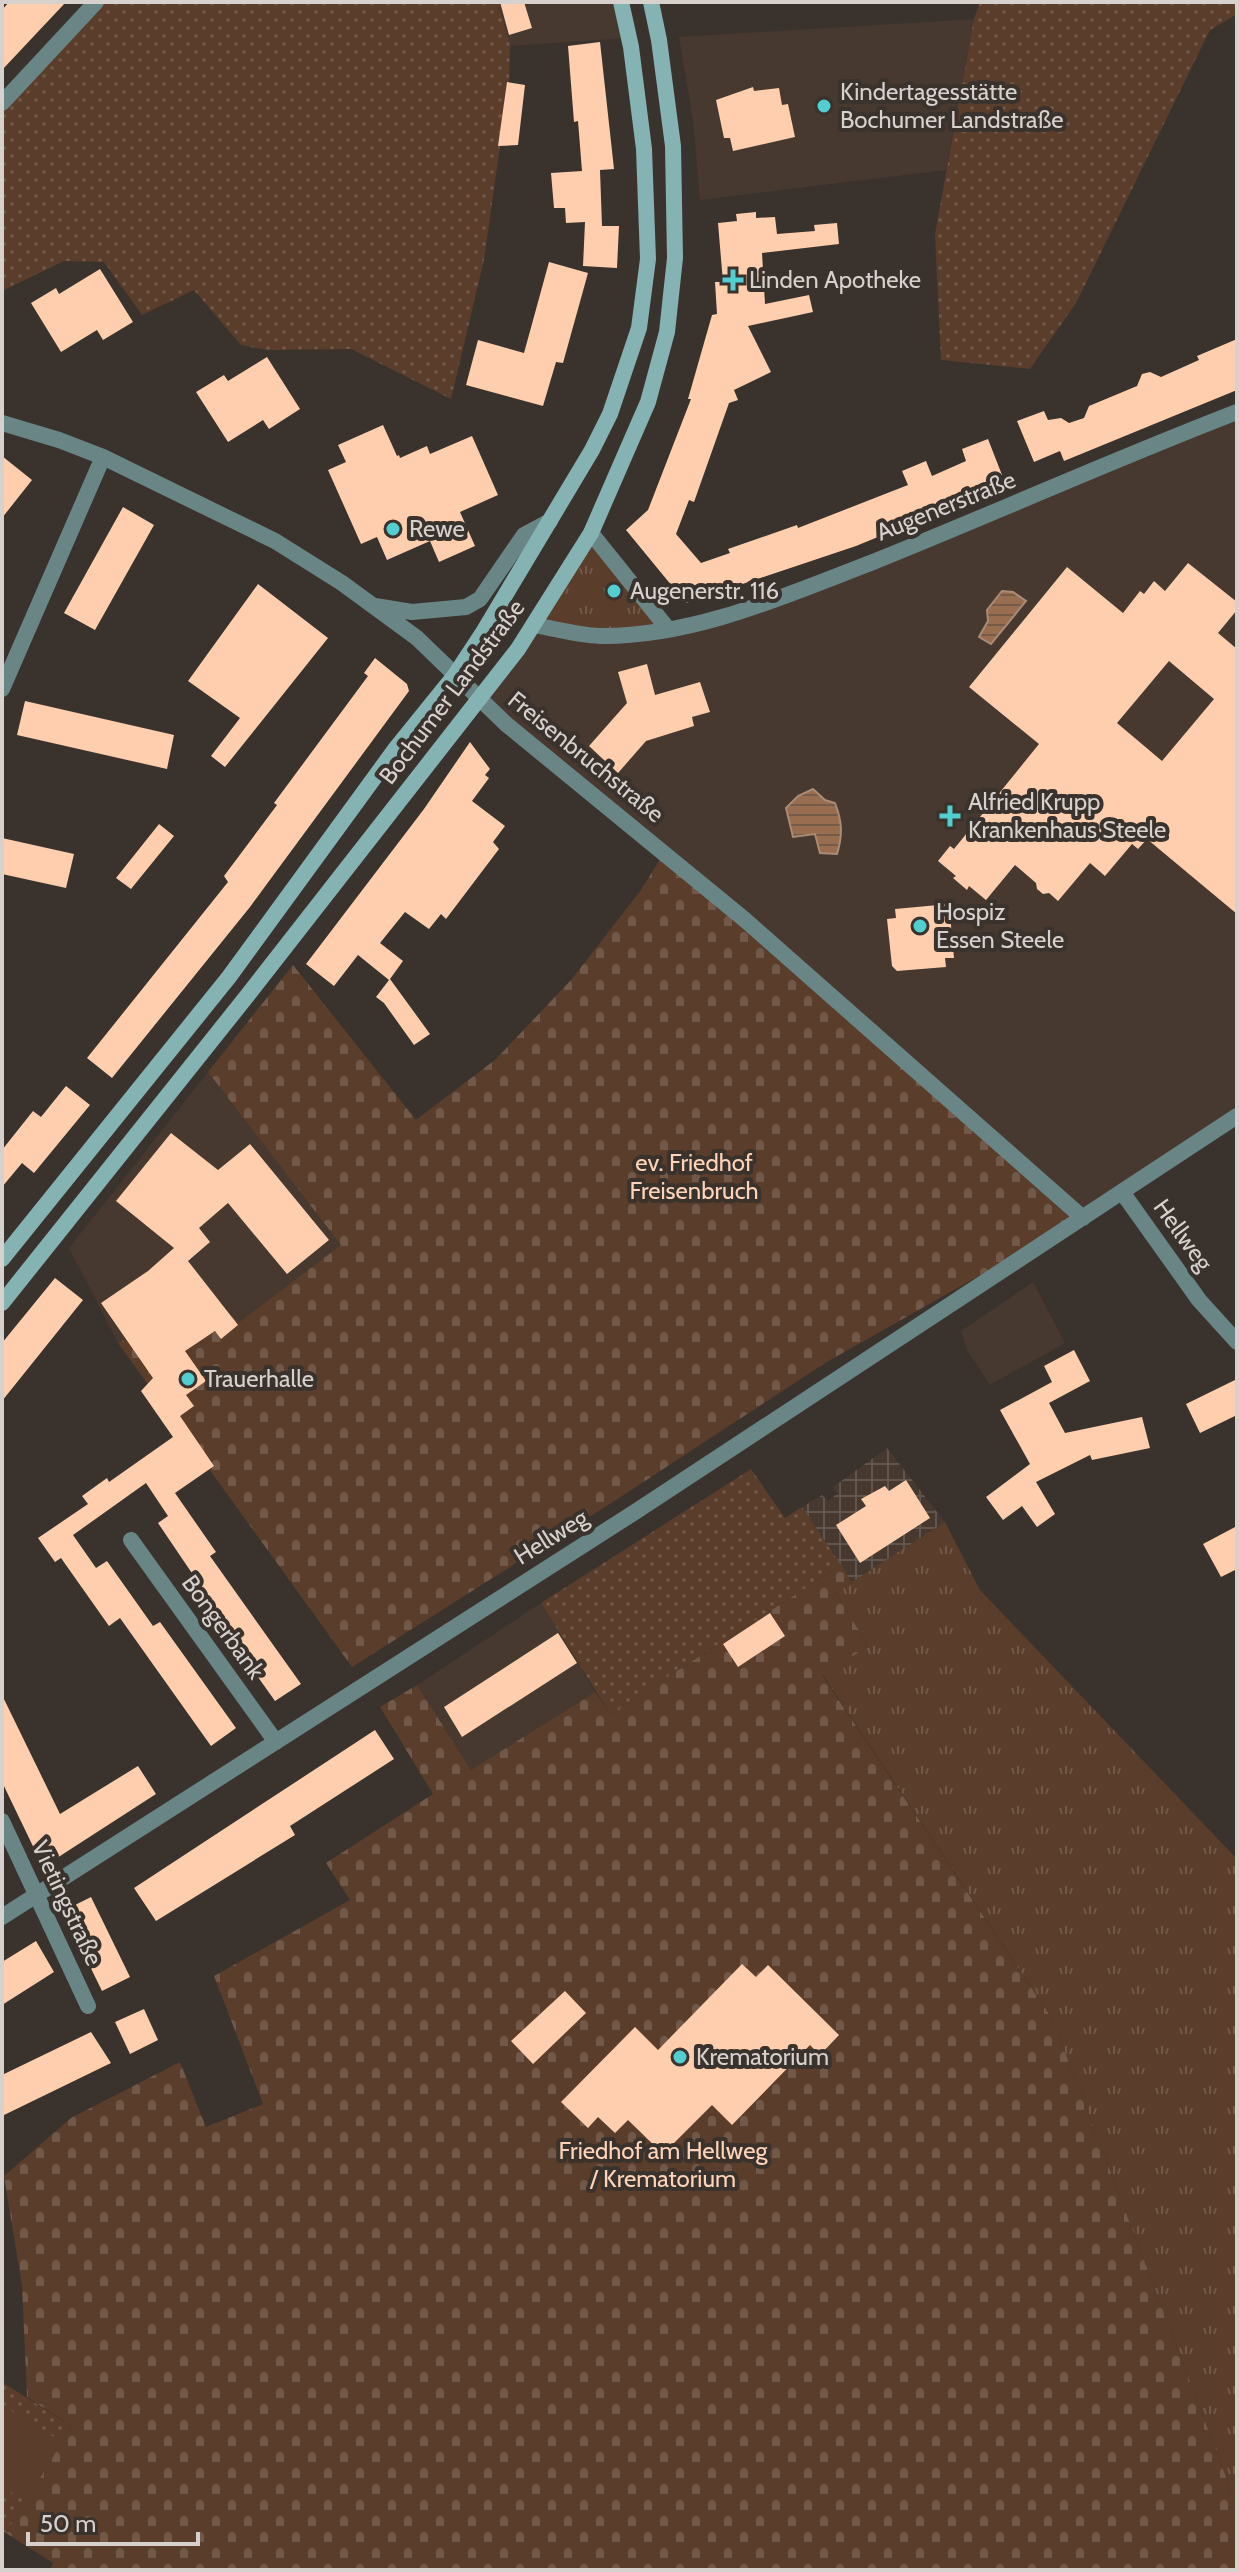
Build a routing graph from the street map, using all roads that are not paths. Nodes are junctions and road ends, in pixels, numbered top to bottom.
1 (96, 2) edge
2 (621, 2) edge
3 (651, 2) edge
4 (2, 103) edge
5 (1237, 412) edge
6 (2, 423) edge
7 (103, 457) junction
8 (550, 521) junction
9 (591, 533) junction
10 (372, 606) junction
11 (534, 625) junction
12 (668, 629) junction
13 (455, 675) junction
14 (2, 689) edge
15 (479, 699) junction
16 (1237, 1116) edge
17 (1122, 1192) junction
18 (1083, 1218) junction
19 (2, 1259) edge
20 (2, 1303) edge
21 (1237, 1342) edge
22 (131, 1540) dead end
23 (276, 1742) junction
24 (2, 1821) edge
25 (38, 1894) junction
26 (2, 1917) edge
27 (88, 2006) dead end

1 - 4 street
2 - 8 main road, Bochumer Landstraße
3 - 9 main road, Bochumer Landstraße
5 - 12 street, Augenerstraße
6 - 7 street, Freisenbruchstraße
7 - 10 street, Freisenbruchstraße
7 - 14 street
8 - 10 street, Bochumer Landstraße
8 - 13 main road, Bochumer Landstraße
9 - 11 main road, Bochumer Landstraße
9 - 12 street
10 - 13 street, Freisenbruchstraße
11 - 12 street, Augenerstraße
11 - 15 main road, Bochumer Landstraße
13 - 15 street, Freisenbruchstraße
13 - 19 main road, Bochumer Landstraße
15 - 18 street, Freisenbruchstraße
15 - 20 main road, Bochumer Landstraße
16 - 17 street, Hellweg
17 - 18 street, Hellweg
17 - 21 street, Hellweg
18 - 23 street, Hellweg
22 - 23 street, Bongerbank
23 - 25 street, Hellweg
24 - 25 street, Vietingstraße
25 - 26 street, Hellweg
25 - 27 street, Vietingstraße

